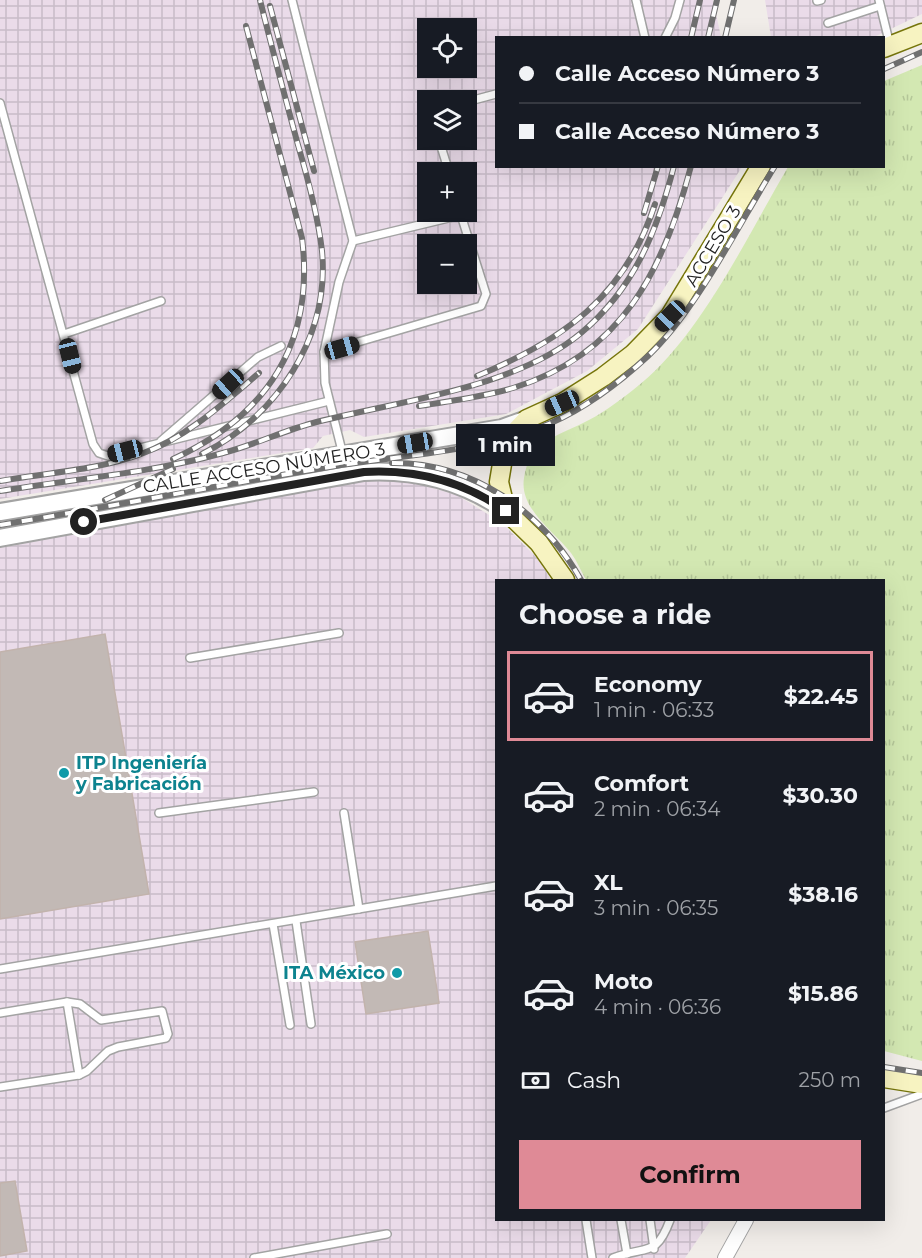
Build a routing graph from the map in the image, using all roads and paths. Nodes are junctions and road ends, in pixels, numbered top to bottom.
1 (292, 0) edge
2 (636, 0) edge
3 (680, 0) edge
4 (880, 3) edge
5 (828, 23) dead end
6 (922, 33) edge
7 (645, 36) edge
8 (666, 36) edge
9 (887, 47) edge
10 (495, 94) edge
11 (477, 99) edge
12 (0, 103) edge
13 (760, 168) edge
14 (426, 222) edge
15 (464, 222) edge
16 (353, 241) junction
17 (161, 301) dead end
18 (64, 334) junction
19 (281, 346) dead end
20 (324, 352) junction
21 (329, 401) junction
22 (527, 419) junction
23 (160, 442) junction
24 (343, 455) junction
25 (506, 511) junction
26 (0, 512) edge
27 (0, 537) edge
28 (565, 579) edge
29 (339, 633) dead end
30 (190, 658) dead end
31 (314, 792) dead end
32 (159, 813) dead end
33 (344, 813) dead end
34 (495, 886) edge
35 (359, 909) junction
36 (296, 921) junction
37 (273, 924) junction
38 (0, 969) edge
39 (67, 1002) junction
40 (0, 1013) edge
41 (310, 1024) dead end
42 (290, 1025) dead end
43 (78, 1075) junction
44 (885, 1078) edge
45 (922, 1084) edge
46 (0, 1087) edge
47 (922, 1094) edge
48 (885, 1108) edge
49 (586, 1221) edge
50 (621, 1221) edge
51 (650, 1221) edge
52 (670, 1221) edge
53 (745, 1221) edge
54 (387, 1234) dead end
55 (654, 1249) junction
56 (627, 1254) junction
57 (254, 1258) edge
58 (592, 1258) edge
59 (613, 1258) edge
60 (725, 1258) edge

1 - 16 lane
2 - 7 lane
3 - 8 lane
4 - 5 lane
4 - 9 lane
6 - 9 main road
10 - 11 lane
12 - 18 lane
13 - 22 main road, ACCESO 3
14 - 16 lane
15 - 20 lane
16 - 20 lane
17 - 18 lane
18 - 23 lane
19 - 23 lane
20 - 21 lane
21 - 23 lane
21 - 24 lane
22 - 24 street, CALLE ACCESO NÚMERO 3
22 - 25 main road, ACCESO 3
24 - 26 street, CALLE ACCESO NÚMERO 3
25 - 27 street, CALLE ACCESO NÚMERO 3
25 - 28 main road
29 - 30 lane
31 - 32 lane
33 - 35 lane
34 - 35 lane
35 - 36 lane
36 - 37 lane
36 - 41 lane
37 - 38 lane
37 - 42 lane
39 - 40 lane
39 - 43 lane
39 - 43 lane
43 - 46 lane
44 - 45 main road
47 - 48 lane
49 - 58 lane
50 - 56 lane
51 - 55 lane
52 - 55 lane
53 - 60 street
54 - 57 lane
55 - 56 lane
56 - 59 lane

